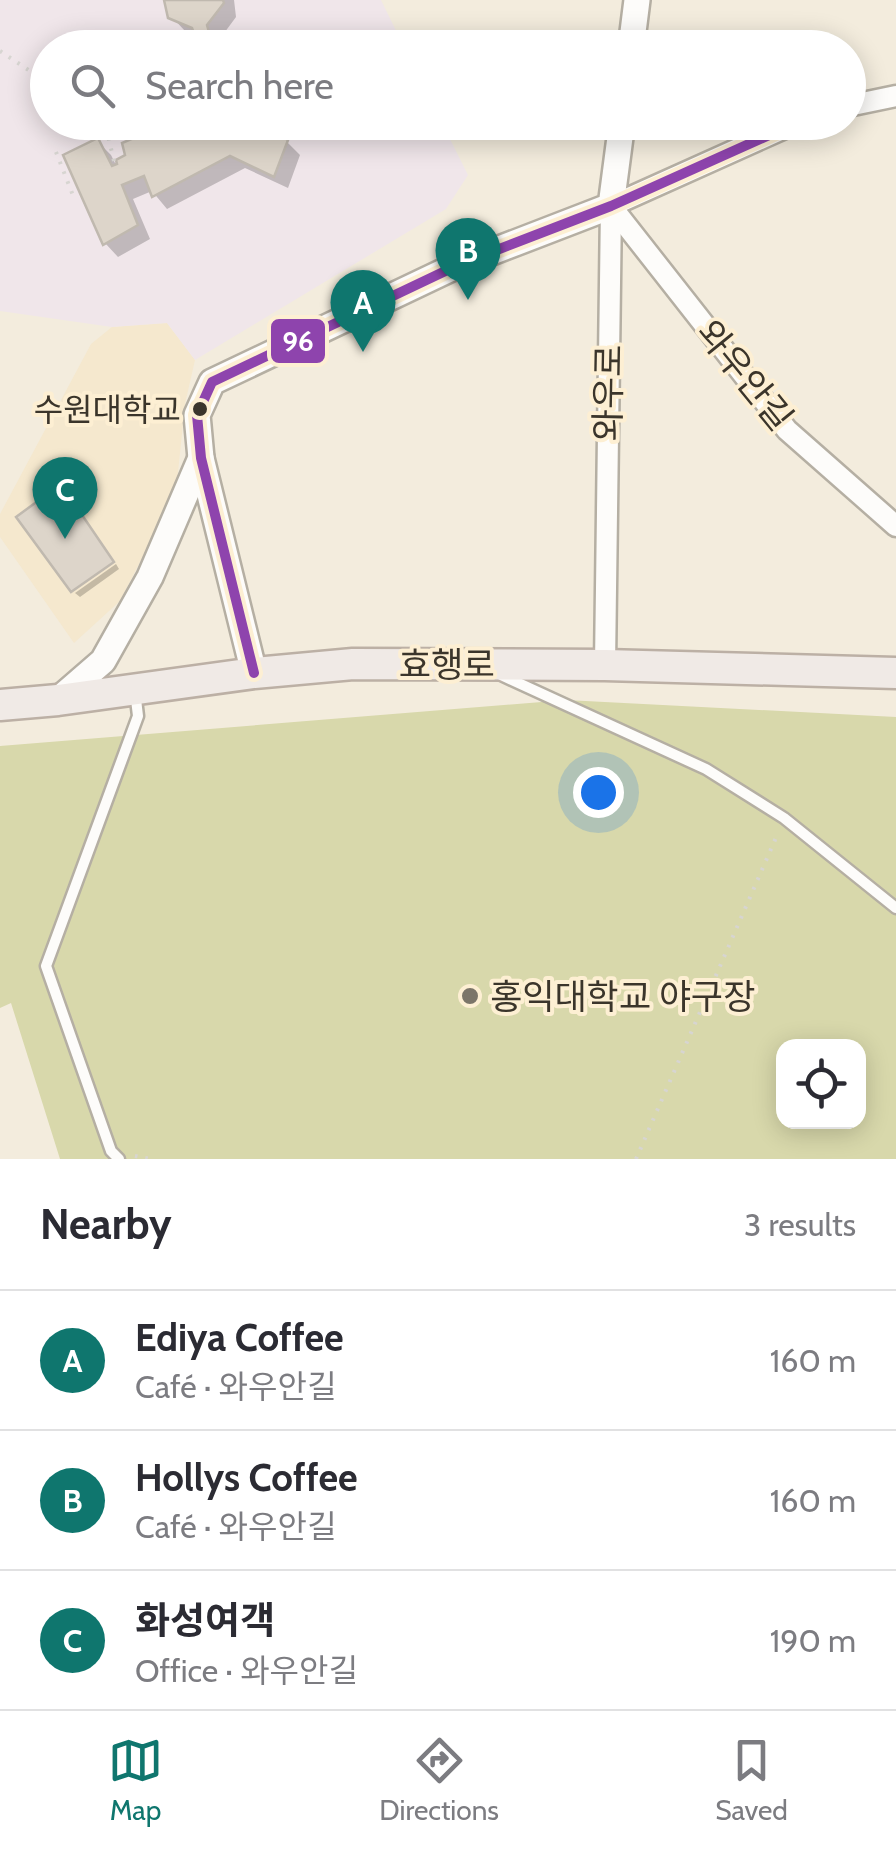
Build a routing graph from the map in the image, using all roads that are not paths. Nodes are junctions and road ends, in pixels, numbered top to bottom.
1 (638, 0) edge
2 (634, 30) edge
3 (896, 96) edge
4 (866, 102) edge
5 (620, 140) edge
6 (758, 140) edge
7 (611, 206) junction
8 (201, 458) junction
9 (896, 526) edge
10 (477, 664) junction
11 (605, 665) junction
12 (254, 673) junction
13 (896, 673) edge
14 (135, 689) junction
15 (58, 700) junction
16 (0, 705) edge
17 (896, 908) edge
18 (119, 1159) edge

1 - 2 street
3 - 4 street
5 - 7 street, 와우로
6 - 7 street
7 - 8 street
7 - 9 street, 와우안길
7 - 11 street, 와우로
8 - 12 street
8 - 15 street
10 - 11 main road, 효행로
10 - 12 main road, 효행로
10 - 17 lane
11 - 13 main road, 효행로
12 - 14 main road, 효행로
14 - 15 main road, 효행로
14 - 18 lane
15 - 16 main road, 효행로

